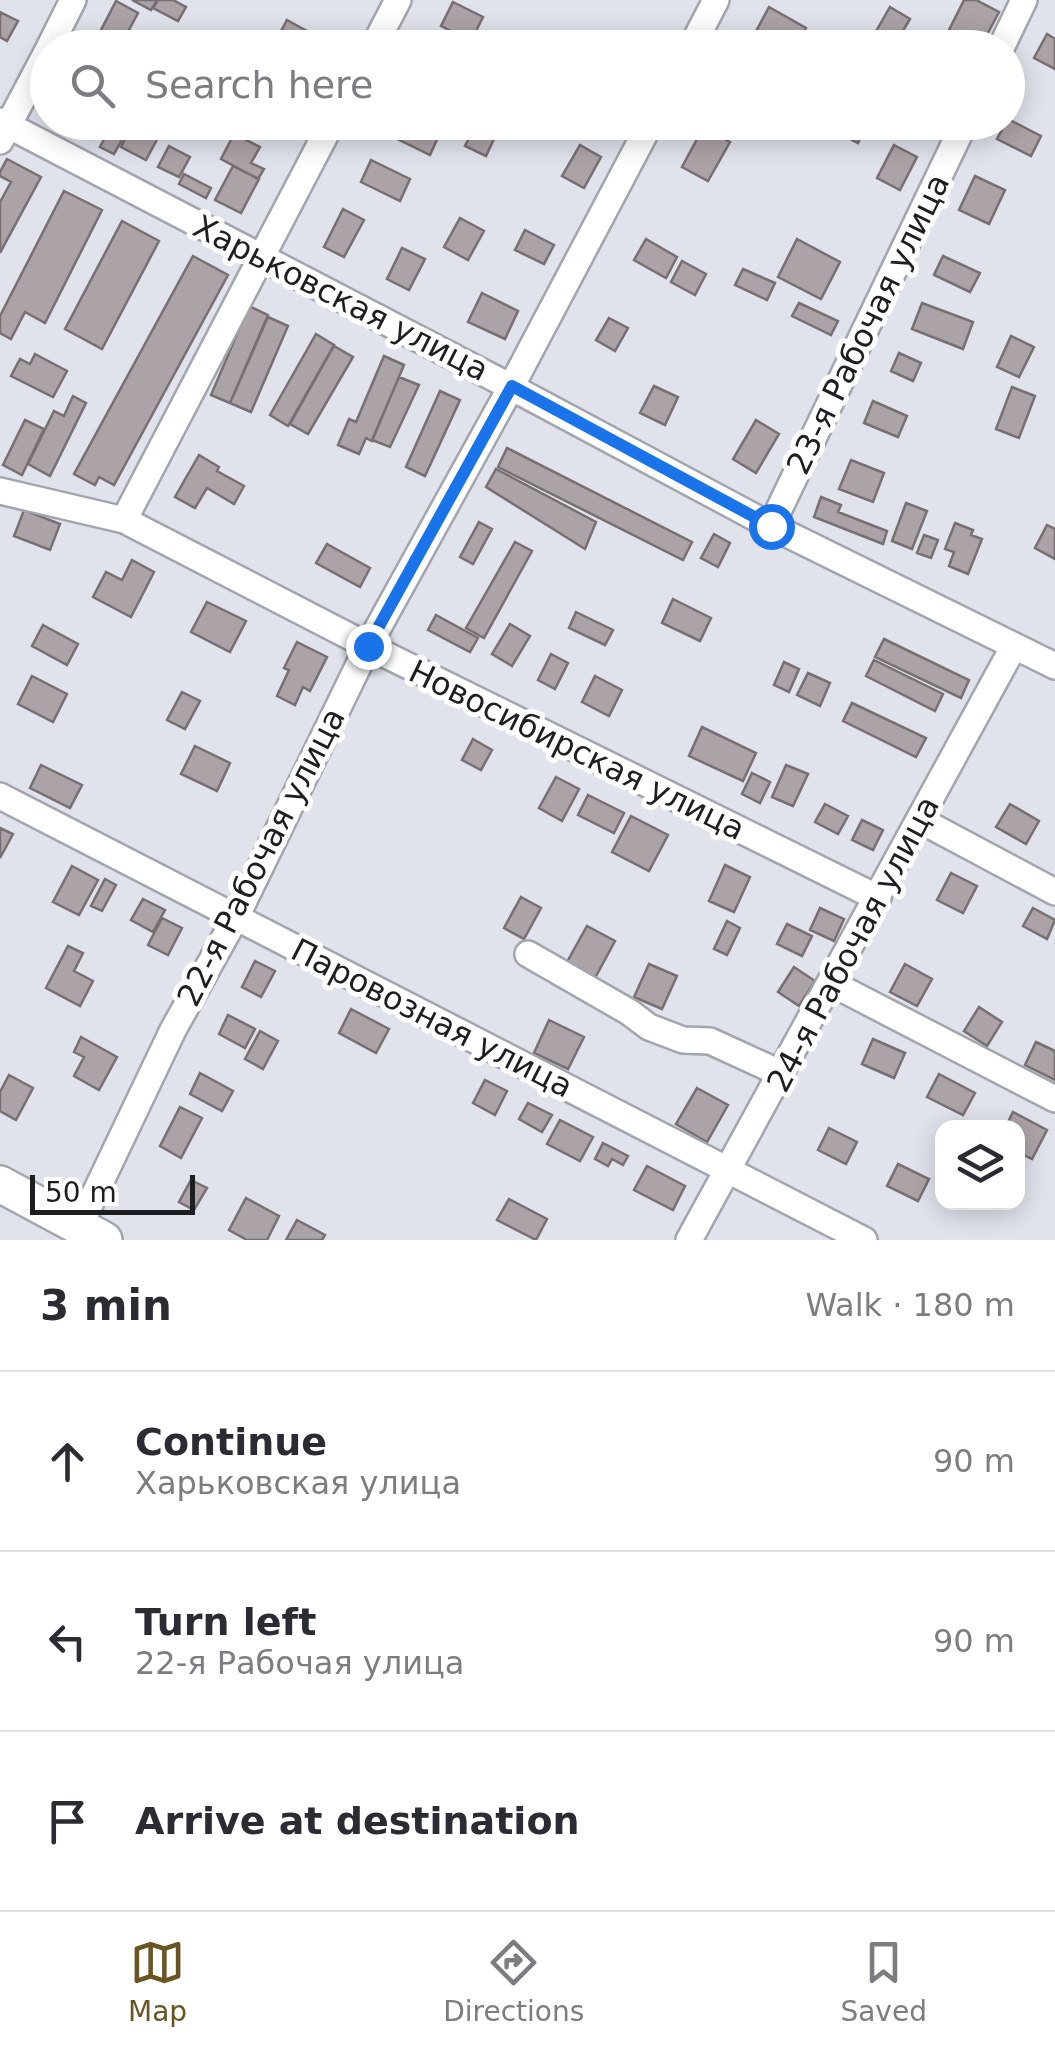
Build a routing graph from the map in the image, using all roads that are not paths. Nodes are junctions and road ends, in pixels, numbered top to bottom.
1 (73, 0) edge
2 (398, 0) edge
3 (716, 0) edge
4 (1024, 0) edge
5 (57, 30) edge
6 (382, 30) edge
7 (700, 30) edge
8 (1010, 30) edge
9 (30, 80) edge
10 (3, 129) edge
11 (323, 140) edge
12 (642, 140) edge
13 (956, 140) edge
14 (261, 257) junction
15 (512, 386) junction
16 (0, 491) edge
17 (124, 520) junction
18 (771, 526) junction
19 (368, 646) junction
20 (1014, 646) junction
21 (1055, 666) edge
22 (0, 796) edge
23 (920, 820) junction
24 (1055, 892) edge
25 (878, 898) junction
26 (236, 917) junction
27 (528, 954) dead end
28 (831, 983) junction
29 (782, 1074) junction
30 (1055, 1099) edge
31 (729, 1172) junction
32 (0, 1184) edge
33 (91, 1233) edge
34 (689, 1240) edge
35 (864, 1240) edge

1 - 5 street
2 - 6 street
3 - 7 street
4 - 8 street
9 - 10 street
10 - 14 street, Харьковская улица
11 - 14 street
12 - 15 street, 22-я Рабочая улица
13 - 18 street, 23-я Рабочая улица
14 - 15 street, Харьковская улица
14 - 17 street
15 - 18 street, Харьковская улица
15 - 19 street, 22-я Рабочая улица
16 - 17 street, Новосибирская улица
17 - 19 street, Новосибирская улица
18 - 20 street, Харьковская улица
19 - 25 street, Новосибирская улица
19 - 26 street, 22-я Рабочая улица
20 - 21 street, Харьковская улица
20 - 23 street, 24-я Рабочая улица
22 - 26 street, Паровозная улица
23 - 24 street
23 - 25 street, 24-я Рабочая улица
25 - 28 street, 24-я Рабочая улица
26 - 31 street, Паровозная улица
26 - 33 street, 22-я Рабочая улица
27 - 29 street
28 - 29 street, 24-я Рабочая улица
28 - 30 street
29 - 31 street, 24-я Рабочая улица
31 - 34 street, 24-я Рабочая улица
31 - 35 street, Паровозная улица
32 - 33 main road

